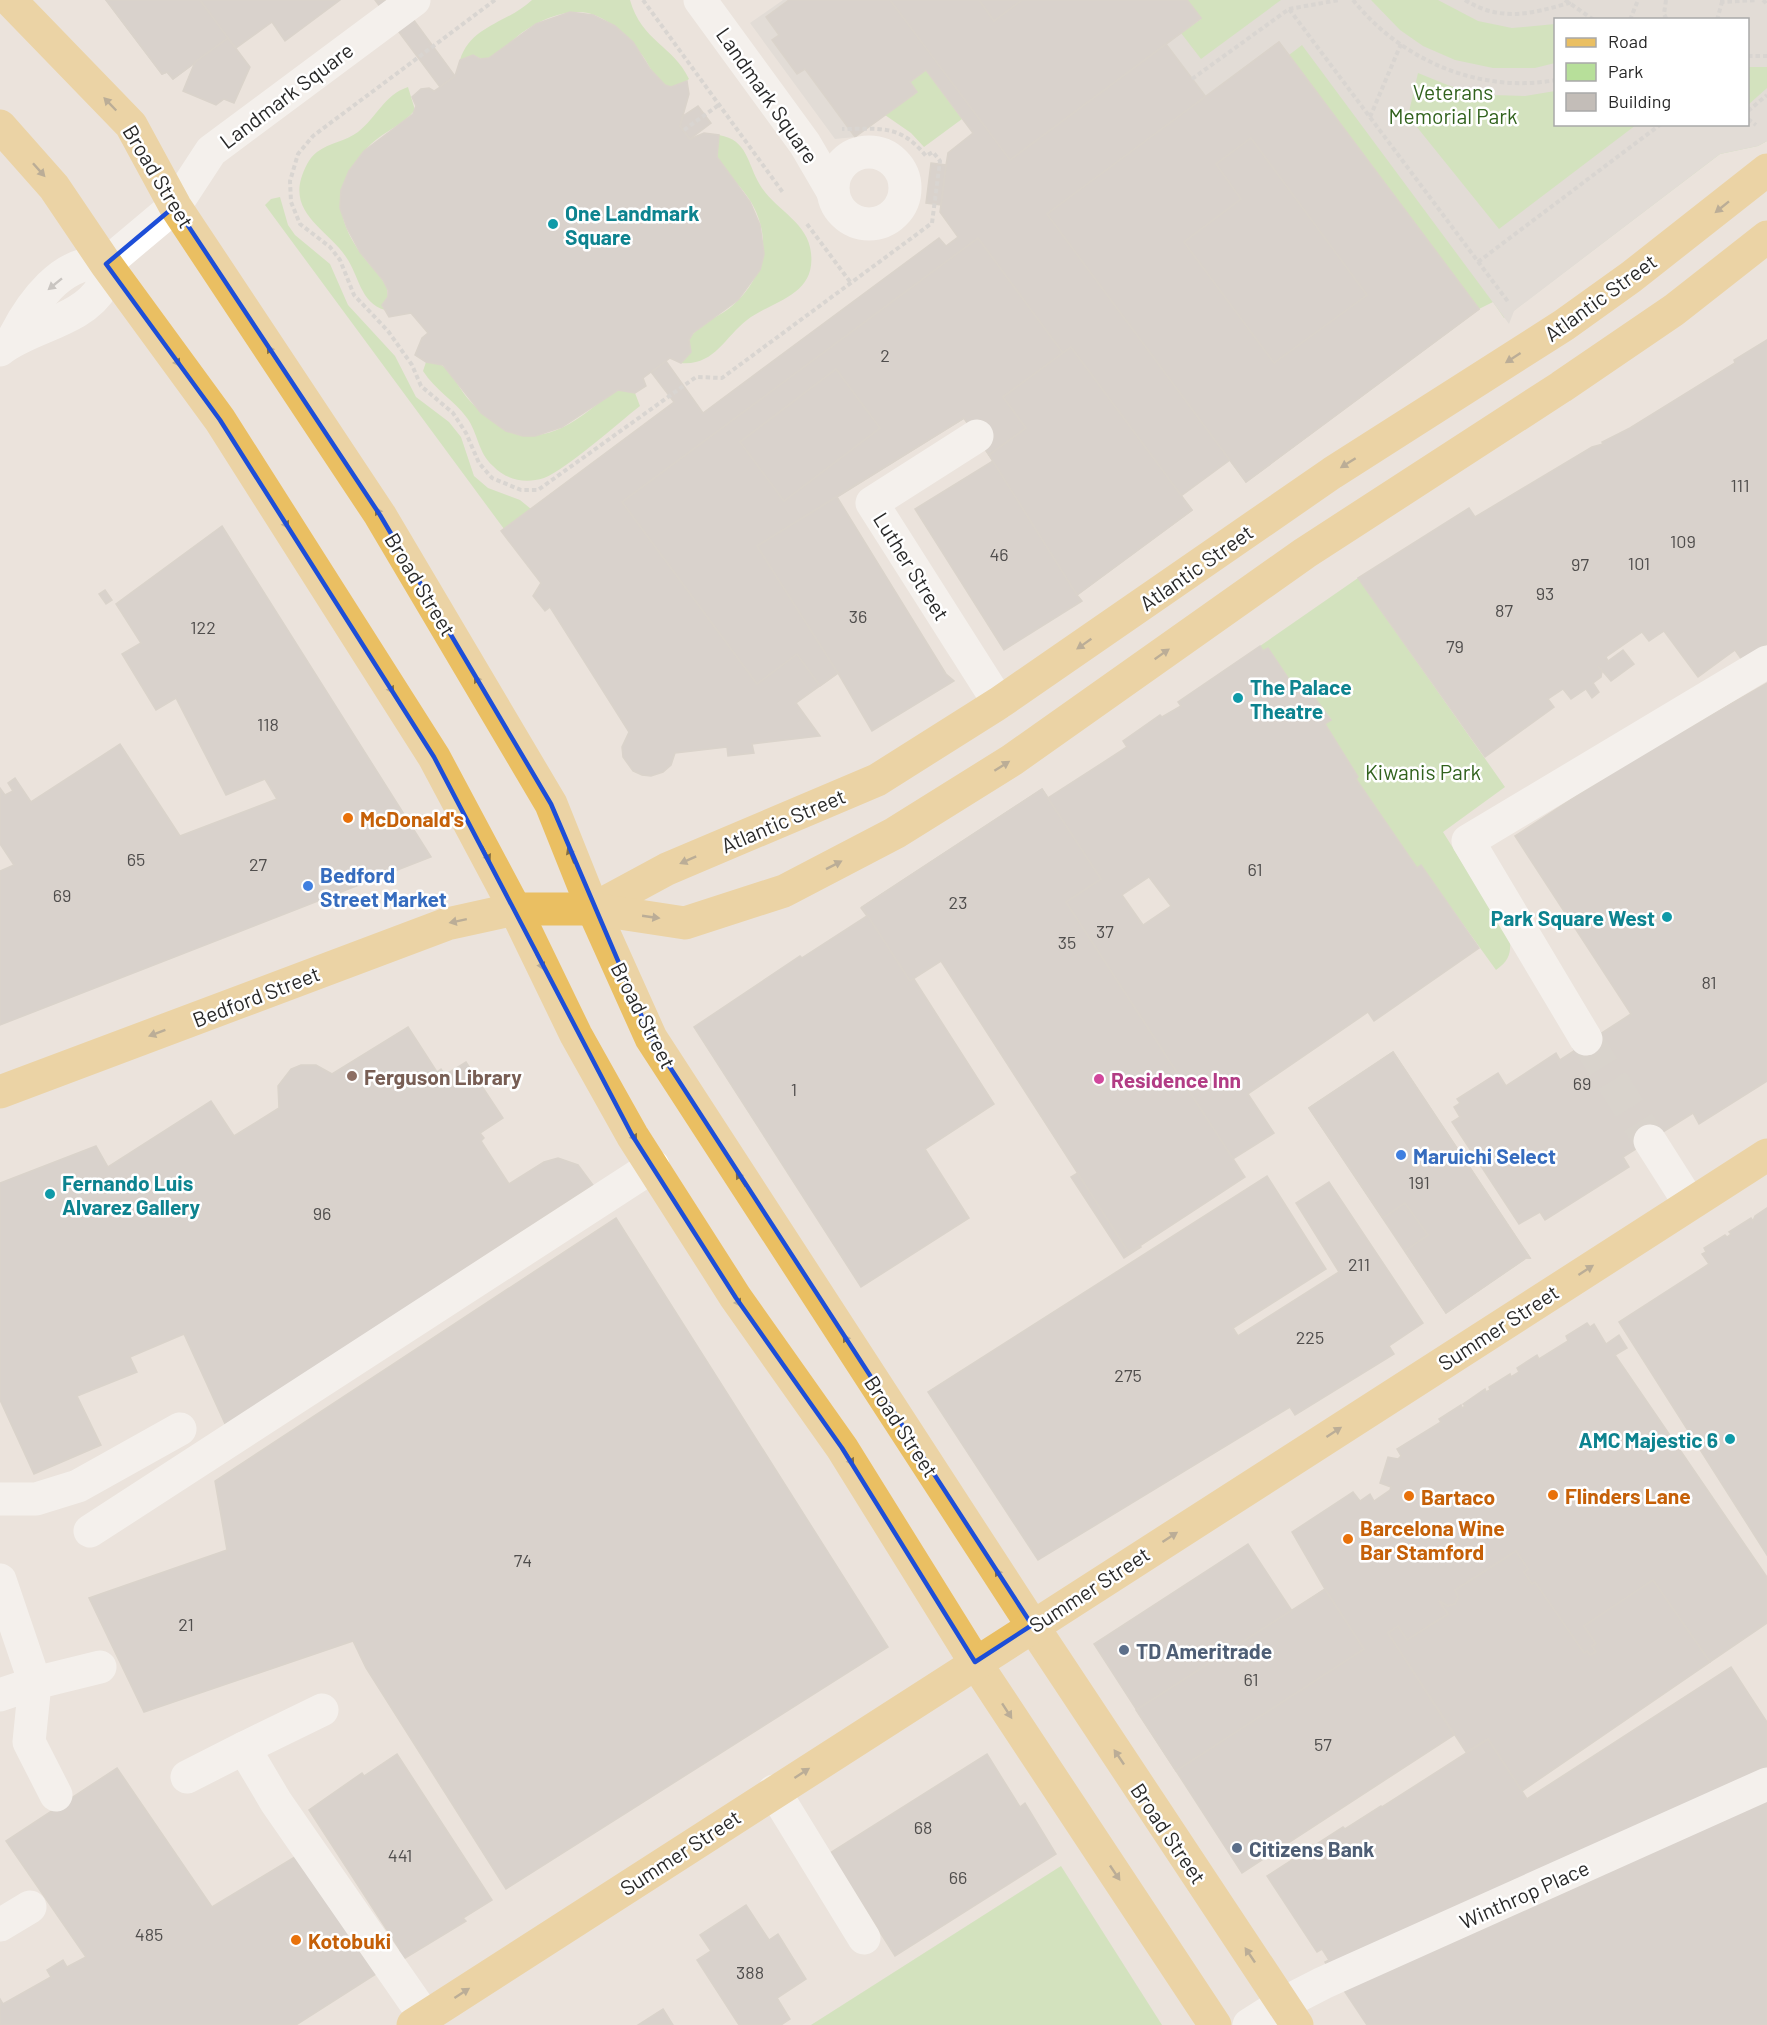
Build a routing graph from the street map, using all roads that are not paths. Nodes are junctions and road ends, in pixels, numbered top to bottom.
1 (10, 0) edge
2 (414, 0) edge
3 (700, 0) edge
4 (0, 126) edge
5 (1767, 170) edge
6 (833, 192) dead end
7 (175, 206) junction
8 (1767, 237) edge
9 (106, 264) junction
10 (7, 344) edge
11 (976, 436) dead end
12 (1767, 662) edge
13 (999, 703) junction
14 (515, 909) junction
15 (593, 909) junction
16 (1586, 1039) tunnel mouth
17 (0, 1092) edge
18 (1650, 1141) tunnel mouth
19 (1767, 1155) edge
20 (653, 1166) junction
21 (1690, 1204) junction
22 (180, 1429) dead end
23 (0, 1499) edge
24 (90, 1531) dead end
25 (0, 1580) edge
26 (1032, 1626) junction
27 (975, 1662) junction
28 (100, 1667) dead end
29 (35, 1683) junction
30 (0, 1695) edge
31 (322, 1710) dead end
32 (244, 1748) junction
33 (187, 1777) dead end
34 (1767, 1784) edge
35 (774, 1791) junction
36 (56, 1795) dead end
37 (30, 1907) dead end
38 (0, 1925) edge
39 (864, 1938) dead end
40 (1289, 2014) edge
41 (419, 2021) edge
42 (1215, 2025) edge
43 (1250, 2025) edge

7 -> 1 main road, Broad Street
2 - 7 street, Landmark Square
3 - 6 street, Landmark Square
4 -> 9 main road
5 -> 13 main road, Atlantic Street
7 - 9 street, Landmark Square
15 -> 7 main road, Broad Street
15 -> 8 main road, Atlantic Street
9 - 10 street
9 -> 14 main road
11 - 13 street, Luther Street
12 - 16 street
13 -> 15 main road, Atlantic Street
14 - 15 main road, Atlantic Street
14 -> 17 main road, Bedford Street
14 -> 20 main road
26 -> 15 main road, Broad Street
18 - 21 street
19 - 21 main road, Summer Street
20 - 24 street
20 -> 27 main road
26 -> 21 main road, Summer Street
22 - 23 street
25 - 29 street
26 - 27 main road, Summer Street
40 -> 26 main road, Broad Street
35 -> 27 main road, Summer Street
27 -> 42 main road
28 - 29 street
29 - 30 street
29 - 36 street
31 - 32 street
32 - 33 street
32 - 41 street
34 - 40 street, Winthrop Place
35 - 39 street
41 -> 35 main road, Summer Street
37 - 38 street
40 - 43 street, Winthrop Place

